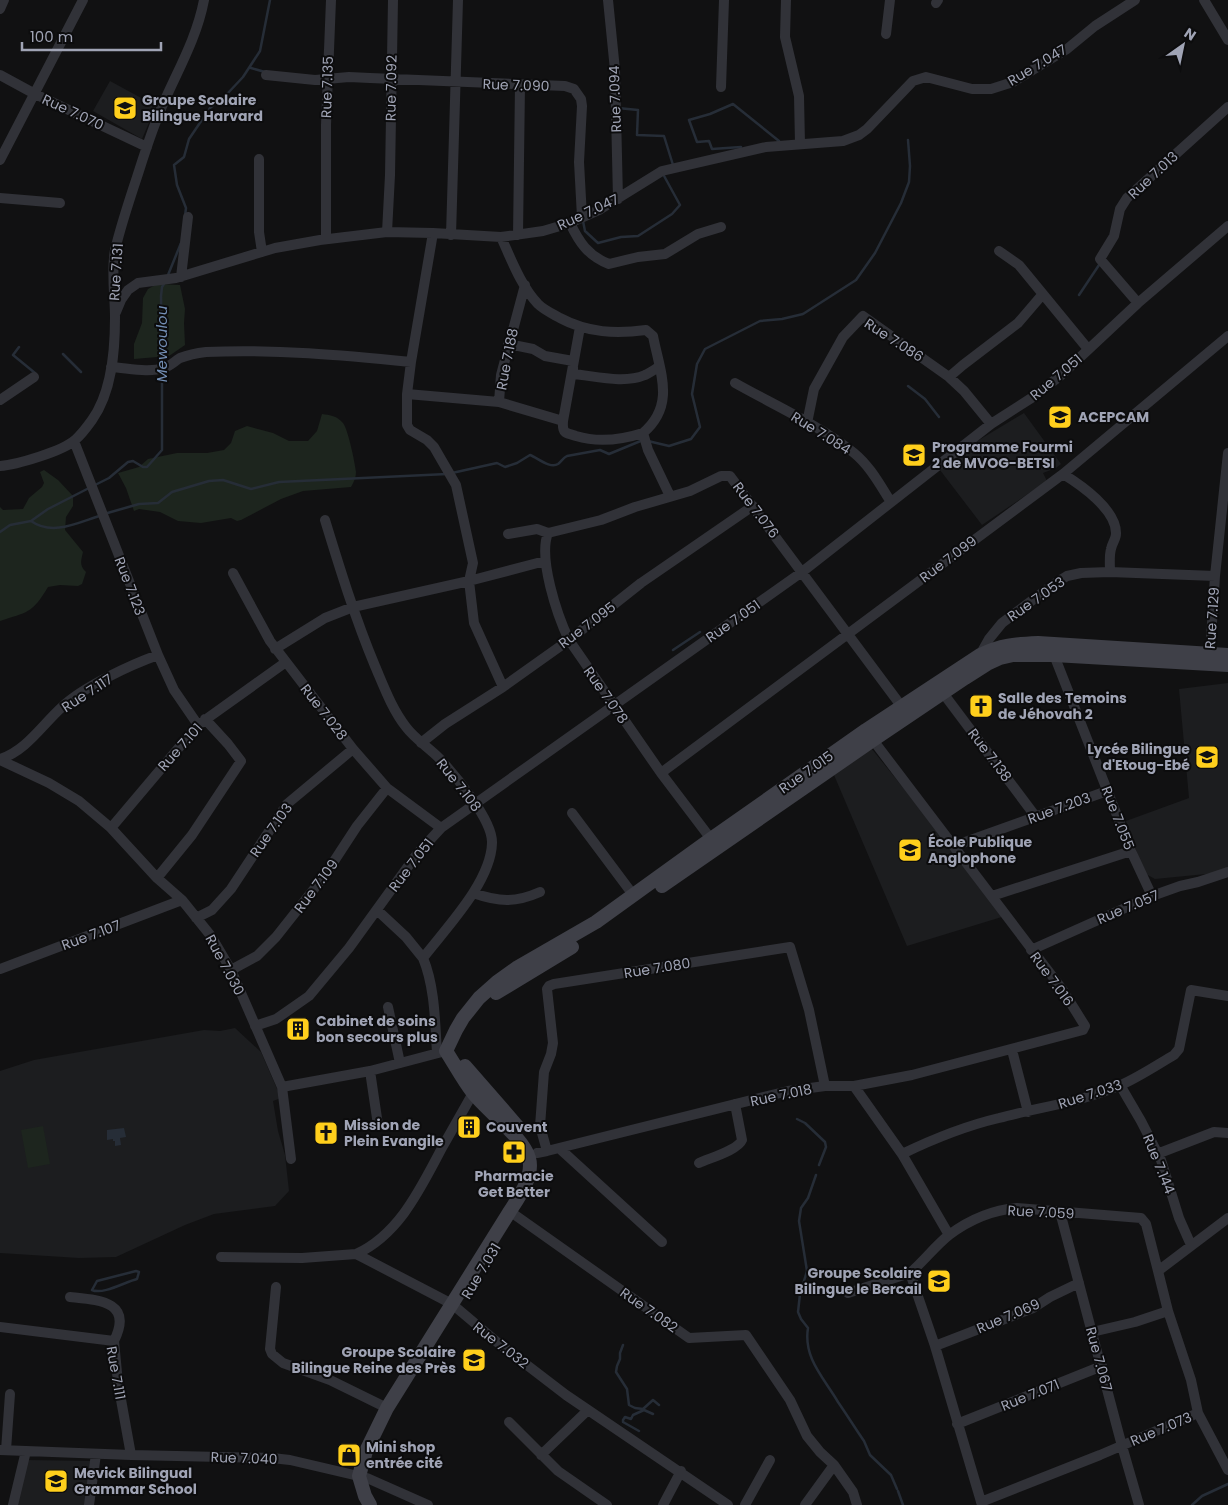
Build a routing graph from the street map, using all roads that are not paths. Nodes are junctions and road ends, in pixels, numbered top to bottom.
1 (4, 0) edge
2 (83, 0) edge
3 (204, 0) edge
4 (331, 0) edge
5 (393, 0) edge
6 (458, 0) edge
7 (608, 0) edge
8 (724, 0) edge
9 (786, 0) edge
10 (890, 0) edge
11 (1135, 0) edge
12 (1204, 0) edge
13 (0, 9) edge
14 (886, 34) dead end
15 (1228, 40) edge
16 (0, 75) edge
17 (266, 75) dead end
18 (327, 78) junction
19 (391, 79) junction
20 (456, 83) junction
21 (520, 85) junction
22 (721, 87) dead end
23 (35, 94) junction
24 (1228, 107) edge
25 (800, 144) junction
26 (147, 147) junction
27 (259, 159) dead end
28 (0, 160) edge
29 (0, 198) edge
30 (618, 199) junction
31 (60, 203) dead end
32 (188, 217) dead end
33 (582, 217) junction
34 (570, 223) junction
35 (1228, 226) edge
36 (721, 227) dead end
37 (387, 232) junction
38 (433, 234) junction
39 (451, 235) junction
40 (518, 235) junction
41 (501, 236) junction
42 (326, 239) junction
43 (999, 251) dead end
44 (262, 252) junction
45 (181, 277) junction
46 (525, 284) junction
47 (1042, 295) junction
48 (1138, 303) junction
49 (115, 317) junction
50 (580, 327) junction
51 (1228, 336) edge
52 (508, 344) junction
53 (1088, 349) junction
54 (410, 362) junction
55 (111, 367) junction
56 (659, 367) junction
57 (572, 374) junction
58 (34, 377) dead end
59 (949, 377) junction
60 (735, 383) dead end
61 (407, 394) junction
62 (0, 400) edge
63 (499, 402) junction
64 (563, 421) junction
65 (807, 423) junction
66 (991, 424) junction
67 (643, 433) junction
68 (74, 441) junction
69 (1228, 453) edge
70 (0, 466) edge
71 (1063, 474) junction
72 (670, 496) junction
73 (891, 502) junction
74 (754, 506) junction
75 (325, 520) dead end
76 (548, 533) junction
77 (508, 534) dead end
78 (545, 561) junction
79 (802, 572) junction
80 (1110, 572) junction
81 (234, 573) dead end
82 (1215, 576) junction
83 (469, 582) junction
84 (353, 607) junction
85 (847, 635) junction
86 (568, 640) junction
87 (275, 649) junction
88 (1054, 654) junction
89 (980, 655) junction
90 (1228, 655) edge
91 (158, 656) junction
92 (1208, 658) junction
93 (286, 662) junction
94 (1228, 665) edge
95 (503, 687) junction
96 (943, 693) junction
97 (614, 705) junction
98 (902, 707) junction
99 (202, 722) junction
100 (873, 740) junction
101 (421, 743) junction
102 (353, 748) junction
103 (0, 759) edge
104 (661, 773) junction
105 (387, 788) junction
106 (1108, 790) junction
107 (475, 803) junction
108 (572, 813) dead end
109 (1036, 817) junction
110 (111, 828) junction
111 (441, 828) junction
112 (711, 839) junction
113 (954, 846) junction
114 (1131, 851) junction
115 (1228, 872) edge
116 (157, 878) junction
117 (540, 892) dead end
118 (474, 893) junction
119 (634, 896) junction
120 (992, 896) junction
121 (1152, 896) junction
122 (182, 900) junction
123 (377, 910) junction
124 (196, 918) junction
125 (1031, 950) junction
126 (423, 958) junction
127 (0, 969) edge
128 (231, 970) junction
129 (1228, 996) edge
130 (388, 1007) dead end
131 (255, 1026) junction
132 (1012, 1050) junction
133 (446, 1051) junction
134 (400, 1063) junction
135 (370, 1071) junction
136 (1120, 1085) junction
137 (824, 1086) junction
138 (854, 1086) junction
139 (282, 1087) junction
140 (473, 1093) junction
141 (735, 1104) junction
142 (1028, 1112) junction
143 (378, 1125) dead end
144 (1228, 1133) edge
145 (559, 1148) junction
146 (542, 1152) junction
147 (902, 1154) junction
148 (1157, 1154) junction
149 (291, 1159) dead end
150 (699, 1163) dead end
151 (1060, 1212) junction
152 (515, 1215) junction
153 (1228, 1218) edge
154 (949, 1235) junction
155 (662, 1242) dead end
156 (1191, 1246) junction
157 (356, 1254) junction
158 (221, 1257) dead end
159 (1158, 1271) junction
160 (910, 1273) junction
161 (1079, 1283) junction
162 (276, 1287) dead end
163 (848, 1293) dead end
164 (70, 1297) dead end
165 (455, 1307) junction
166 (1168, 1311) junction
167 (0, 1327) edge
168 (1092, 1332) junction
169 (114, 1341) junction
170 (935, 1346) junction
171 (1102, 1366) junction
172 (10, 1394) dead end
173 (387, 1408) junction
174 (588, 1410) junction
175 (1198, 1413) junction
176 (509, 1422) dead end
177 (958, 1424) junction
178 (1122, 1446) junction
179 (3, 1450) edge
180 (26, 1451) junction
181 (96, 1454) junction
182 (131, 1455) junction
183 (542, 1455) junction
184 (770, 1460) dead end
185 (834, 1465) junction
186 (1228, 1470) edge
187 (681, 1472) junction
188 (363, 1477) junction
189 (981, 1503) edge
190 (13, 1505) edge
191 (89, 1505) edge
192 (370, 1505) edge
193 (380, 1505) edge
194 (428, 1505) edge
195 (607, 1505) edge
196 (663, 1505) edge
197 (728, 1505) edge
198 (745, 1505) edge
199 (805, 1505) edge
200 (857, 1505) edge
201 (1139, 1505) edge

1 - 13 street
2 - 23 street
3 - 26 street, Rue 7.131
4 - 18 street, Rue 7.135
5 - 19 street, Rue 7.092
6 - 20 street
7 - 30 street, Rue 7.094
8 - 22 street
9 - 25 street
10 - 14 street
11 - 25 street, Rue 7.047
12 - 15 street
16 - 23 street, Rue 7.070
17 - 18 street, Rue 7.090
18 - 19 street, Rue 7.090
18 - 42 street, Rue 7.135
19 - 20 street, Rue 7.090
19 - 37 street, Rue 7.092
20 - 21 street, Rue 7.090
20 - 39 street
21 - 33 street, Rue 7.090
21 - 40 street
23 - 26 street, Rue 7.070
23 - 28 street
24 - 48 street, Rue 7.013
25 - 30 street, Rue 7.047
26 - 49 street, Rue 7.131
27 - 44 street
29 - 31 street
30 - 33 street, Rue 7.047
32 - 45 street
33 - 34 street, Rue 7.047
34 - 36 street
34 - 40 street, Rue 7.047
35 - 48 street, Rue 7.051
37 - 38 street, Rue 7.047
37 - 42 street, Rue 7.047
38 - 39 street, Rue 7.047
38 - 54 street
39 - 41 street, Rue 7.047
40 - 41 street, Rue 7.047
41 - 46 street
42 - 44 street, Rue 7.047
43 - 47 street
44 - 45 street, Rue 7.047
45 - 49 street, Rue 7.047
46 - 50 street
46 - 52 street, Rue 7.188
47 - 53 street
47 - 59 street
48 - 53 street, Rue 7.051
49 - 55 street, Rue 7.131
50 - 56 street
50 - 57 street
51 - 71 street, Rue 7.099
52 - 57 street
52 - 63 street, Rue 7.188
53 - 66 street, Rue 7.051
54 - 55 street
54 - 61 street
55 - 68 street, Rue 7.131
56 - 57 street
56 - 67 street
57 - 64 street
58 - 62 street
59 - 65 street, Rue 7.086
59 - 66 street, Rue 7.086
60 - 65 street, Rue 7.084
61 - 63 street, Rue 7.188
61 - 83 street
63 - 64 street
64 - 67 street
65 - 73 street, Rue 7.084
66 - 73 street, Rue 7.051
67 - 72 street
68 - 70 street, Rue 7.131
68 - 91 street, Rue 7.123
69 - 82 street, Rue 7.129
71 - 80 street
71 - 85 street, Rue 7.099
72 - 74 street, Rue 7.076
72 - 76 street, Rue 7.076
73 - 79 street, Rue 7.051
74 - 79 street, Rue 7.076
74 - 86 street, Rue 7.095
75 - 84 street, Rue 7.108
76 - 77 street, Rue 7.076
76 - 78 street, Rue 7.078
78 - 83 street
78 - 86 street, Rue 7.078
79 - 85 street, Rue 7.076
79 - 97 street, Rue 7.051
80 - 82 street, Rue 7.053
80 - 89 street, Rue 7.053
81 - 87 street, Rue 7.028
82 - 92 street, Rue 7.129
83 - 84 street
83 - 95 street
84 - 87 street
84 - 101 street, Rue 7.108
85 - 98 street, Rue 7.076
85 - 104 street, Rue 7.099
86 - 95 street, Rue 7.095
86 - 97 street, Rue 7.078
87 - 93 street, Rue 7.028
88 - 92 main road, Rue 7.015
88 - 96 main road, Rue 7.015
88 - 106 street, Rue 7.055
89 - 92 main road, Rue 7.015
89 - 98 main road, Rue 7.015
90 - 92 main road, Rue 7.015
91 - 99 street, Rue 7.123
91 - 103 street, Rue 7.117
92 - 94 main road, Rue 7.015
93 - 99 street, Rue 7.101
93 - 102 street, Rue 7.028
95 - 101 street, Rue 7.095
96 - 100 main road, Rue 7.015
96 - 109 street, Rue 7.138
97 - 104 street, Rue 7.078
97 - 107 street, Rue 7.051
98 - 112 main road, Rue 7.015
99 - 110 street, Rue 7.101
99 - 116 street, Rue 7.123
100 - 113 street, Rue 7.016
100 - 133 main road, Rue 7.015
101 - 107 street, Rue 7.108
102 - 105 street, Rue 7.028
102 - 124 street, Rue 7.103
103 - 110 street, Rue 7.030
104 - 112 street, Rue 7.078
105 - 111 street, Rue 7.028
105 - 128 street, Rue 7.109
106 - 109 street, Rue 7.203
106 - 114 street, Rue 7.055
107 - 111 street, Rue 7.051
107 - 118 street, Rue 7.108
108 - 119 street
109 - 113 street, Rue 7.203
110 - 116 street, Rue 7.030
111 - 123 street, Rue 7.051
112 - 119 main road, Rue 7.015
113 - 120 street, Rue 7.016
114 - 120 street
114 - 121 street, Rue 7.055
115 - 121 street, Rue 7.057
116 - 122 street, Rue 7.030
117 - 118 street
118 - 126 street, Rue 7.108
119 - 133 main road, Rue 7.015
120 - 125 street, Rue 7.016
121 - 125 street, Rue 7.057
122 - 124 street, Rue 7.030
122 - 127 street, Rue 7.107
123 - 126 street
123 - 131 street, Rue 7.051
124 - 128 street, Rue 7.030
125 - 132 street, Rue 7.016
126 - 133 street
128 - 131 street, Rue 7.030
129 - 136 street, Rue 7.033
130 - 134 street
131 - 139 street, Rue 7.030
132 - 138 street, Rue 7.016
132 - 142 street
133 - 134 street
133 - 140 main road, Rue 7.031
133 - 146 main road
134 - 135 street
135 - 139 street
135 - 143 street
136 - 142 street, Rue 7.033
136 - 148 street, Rue 7.144
137 - 138 street, Rue 7.018
137 - 141 street, Rue 7.018
137 - 146 street, Rue 7.080
138 - 147 street
139 - 149 street, Rue 7.030
140 - 157 street
140 - 165 main road, Rue 7.031
141 - 145 street, Rue 7.018
141 - 150 street
142 - 147 street, Rue 7.033
144 - 148 street
145 - 146 street, Rue 7.018
145 - 155 street
146 - 152 main road, Rue 7.031
147 - 154 street
148 - 156 street, Rue 7.144
151 - 154 street, Rue 7.059
151 - 159 street, Rue 7.059
151 - 161 street, Rue 7.067
152 - 165 main road, Rue 7.031
152 - 185 street, Rue 7.082
153 - 156 street
154 - 160 street, Rue 7.059
156 - 159 street
157 - 158 street
157 - 165 street, Rue 7.032
159 - 166 street, Rue 7.073
160 - 163 street
160 - 170 street
161 - 168 street, Rue 7.067
161 - 170 street, Rue 7.069
162 - 173 street
164 - 169 street
165 - 173 main road, Rue 7.031
165 - 174 street, Rue 7.032
165 - 188 main road, Rue 7.031
166 - 168 street
166 - 175 street, Rue 7.073
167 - 169 street, Rue 7.111
168 - 171 street, Rue 7.067
169 - 182 street, Rue 7.111
170 - 177 street
171 - 177 street, Rue 7.071
171 - 178 street, Rue 7.067
172 - 179 street
173 - 188 main road, Rue 7.031
174 - 183 street
174 - 187 street, Rue 7.032
175 - 178 street, Rue 7.073
175 - 186 street
176 - 183 street
177 - 189 street
178 - 189 street, Rue 7.073
178 - 201 street, Rue 7.067
179 - 180 street, Rue 7.040
180 - 181 street, Rue 7.040
180 - 190 street
181 - 182 street, Rue 7.040
181 - 191 street
182 - 188 street, Rue 7.040
183 - 195 street
184 - 198 street
185 - 199 street
185 - 200 street
187 - 196 street
187 - 197 street, Rue 7.032
188 - 192 main road, Rue 7.031
188 - 193 main road
188 - 194 street, Rue 7.040

